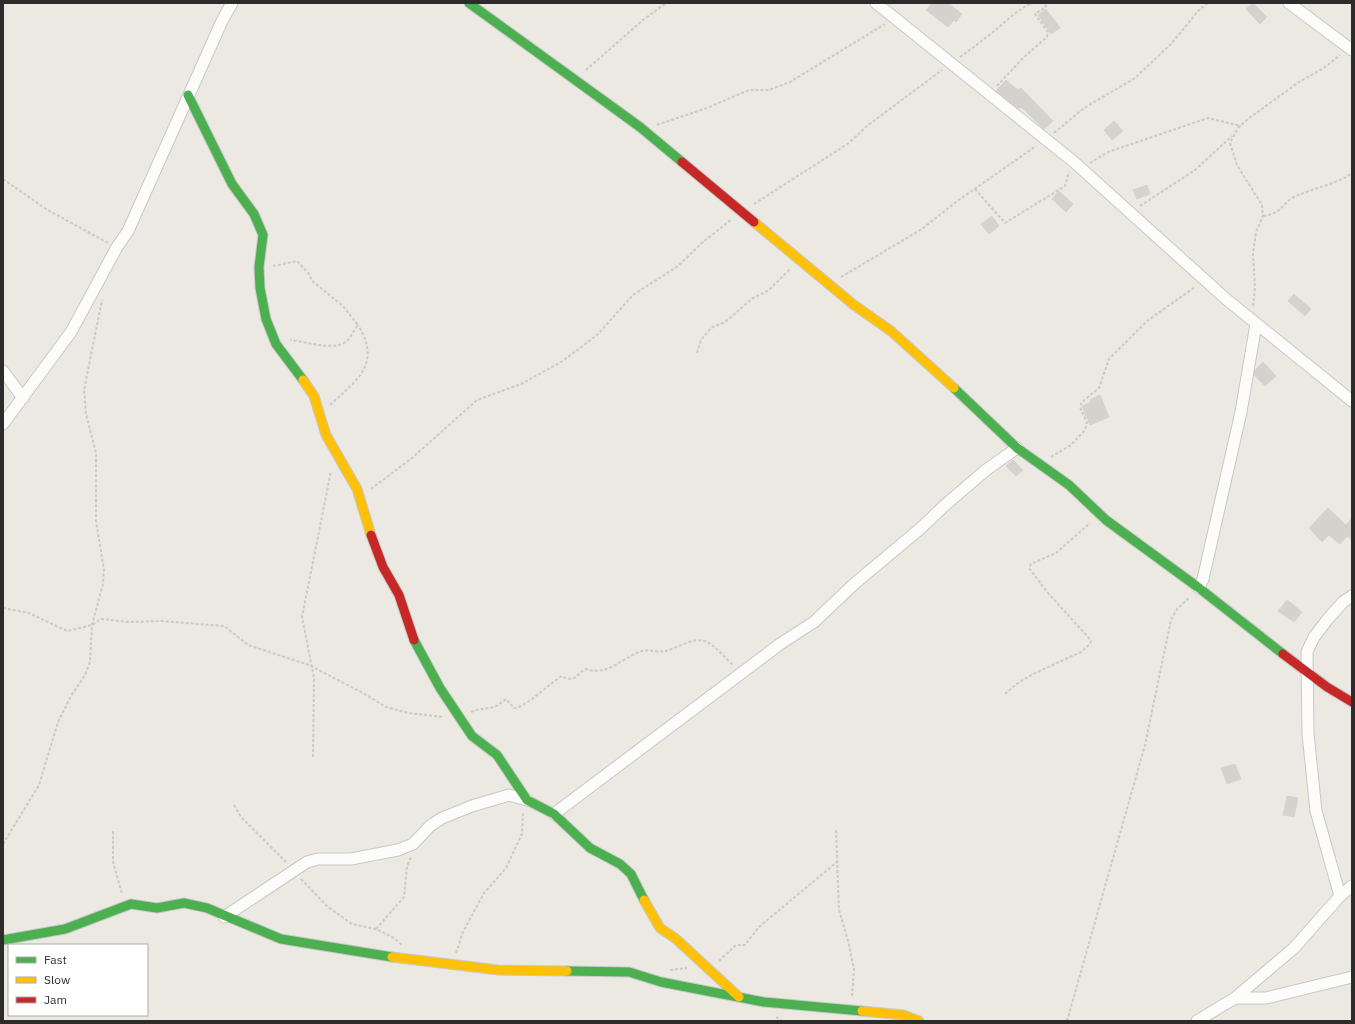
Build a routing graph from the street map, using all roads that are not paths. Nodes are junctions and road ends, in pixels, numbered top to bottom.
1 (232, 3) edge
2 (469, 3) edge
3 (876, 3) edge
4 (1289, 3) edge
5 (1351, 49) edge
6 (188, 95) junction
7 (1253, 321) junction
8 (3, 371) edge
9 (23, 398) junction
10 (1352, 401) edge
11 (3, 424) edge
12 (1017, 448) junction
13 (1199, 588) junction
14 (1352, 596) edge
15 (1306, 671) junction
16 (1352, 702) edge
17 (510, 773) junction
18 (495, 799) junction
19 (527, 800) junction
20 (554, 814) junction
21 (1352, 886) edge
22 (1340, 896) junction
23 (224, 916) junction
24 (3, 940) edge
25 (1352, 977) edge
26 (739, 997) junction
27 (1235, 998) junction
28 (920, 1021) edge
29 (1197, 1021) edge

1 - 6 street
2 - 12 street
3 - 7 street
4 - 5 street
6 - 9 street
6 - 17 street
7 - 10 street
7 - 13 street
8 - 9 street
9 - 11 street
12 - 13 street
12 - 20 street
13 - 15 street
14 - 15 street
15 - 16 street
15 - 22 street
17 - 18 street
17 - 19 street
18 - 19 street
18 - 23 street
19 - 20 street
20 - 26 street
21 - 22 street
22 - 27 street
23 - 24 street
23 - 26 street
25 - 27 street
26 - 28 street
27 - 29 street

